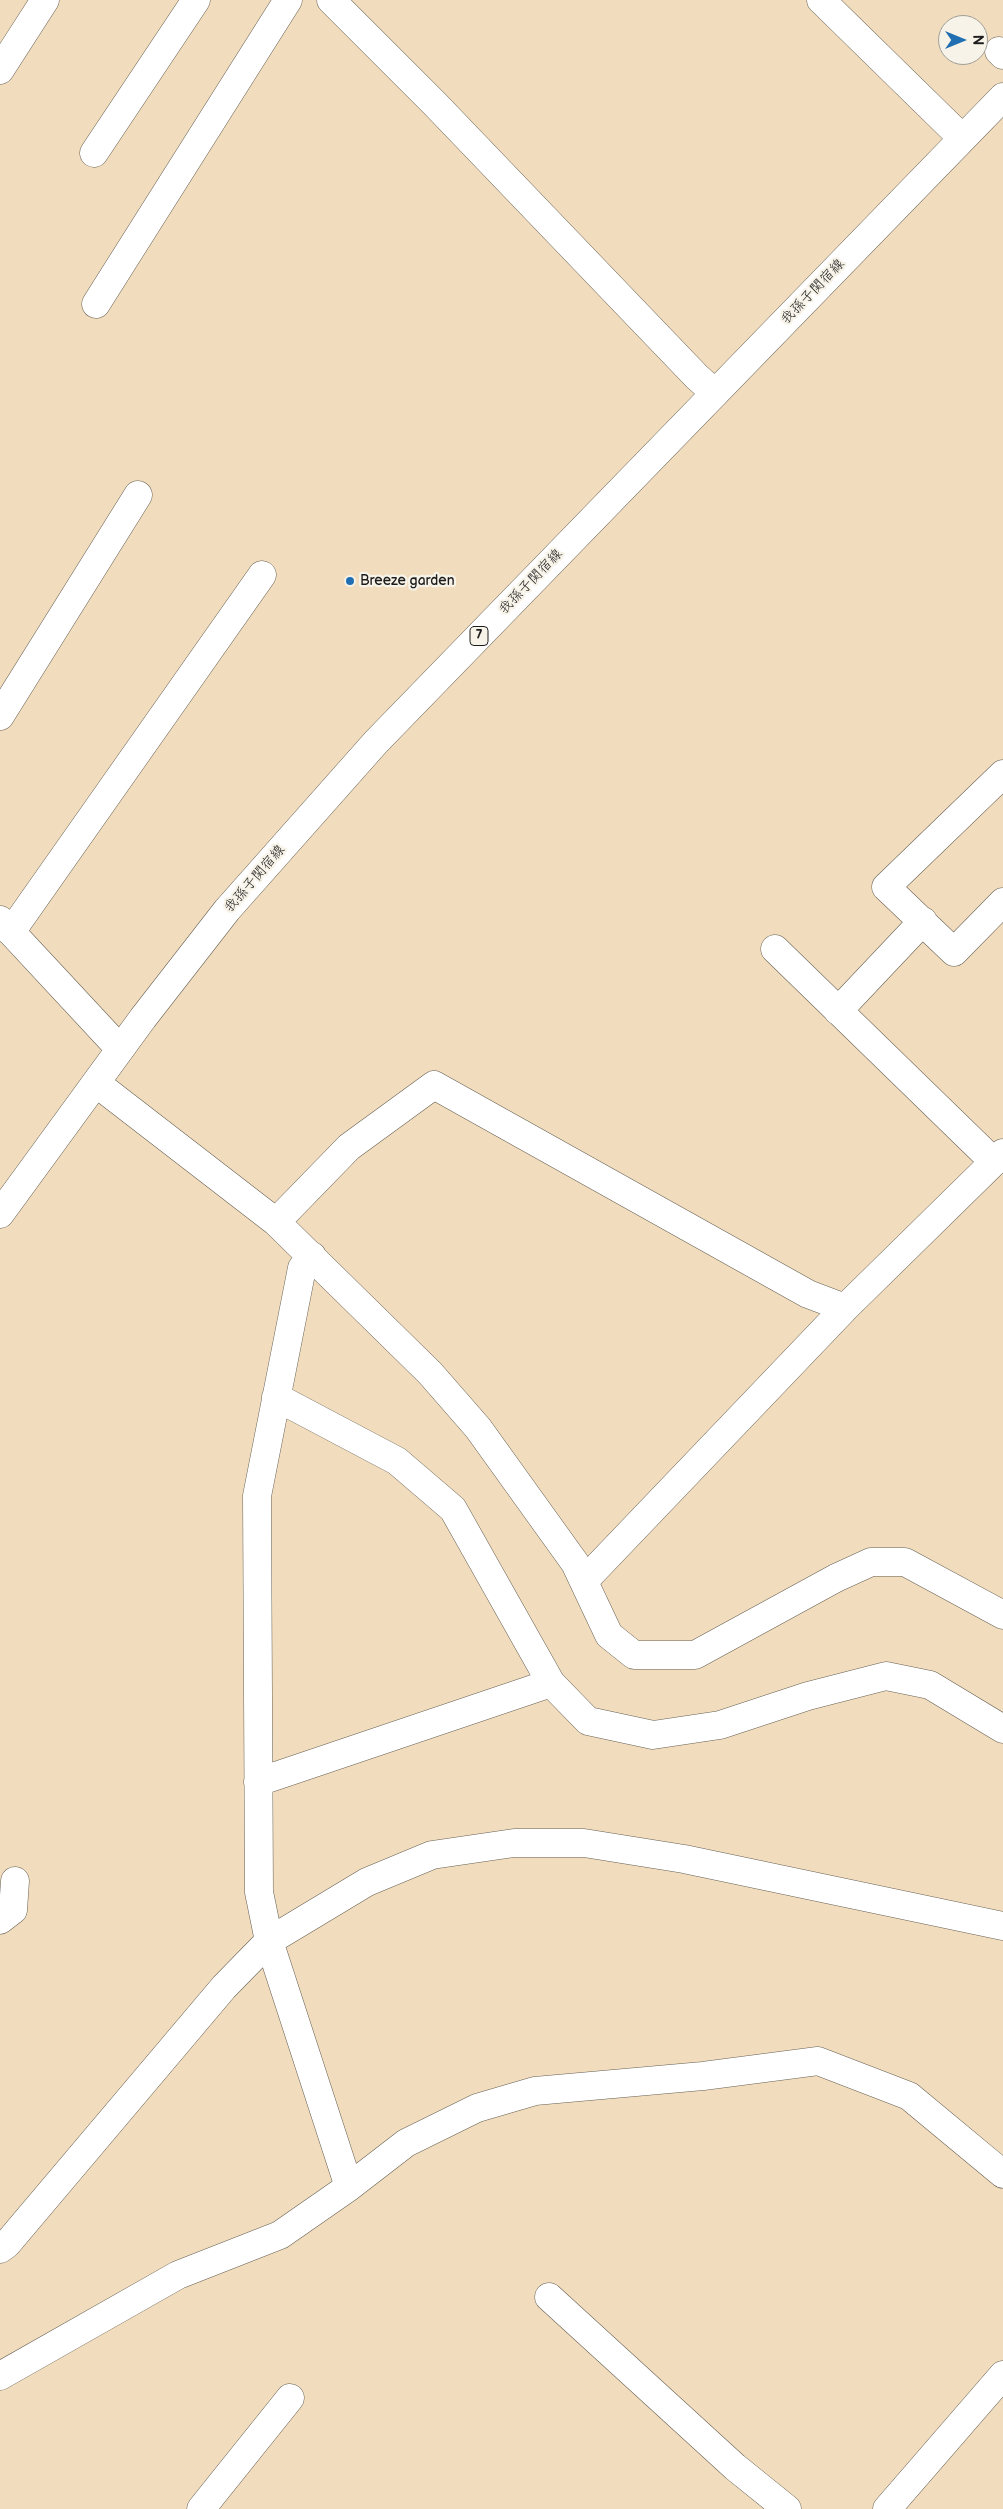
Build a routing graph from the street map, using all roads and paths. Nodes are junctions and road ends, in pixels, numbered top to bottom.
1 (46, 0) edge
2 (196, 0) edge
3 (288, 0) edge
4 (331, 0) edge
5 (820, 0) edge
6 (0, 70) edge
7 (1003, 97) edge
8 (962, 138) junction
9 (94, 153) dead end
10 (96, 304) dead end
11 (716, 393) junction
12 (138, 495) dead end
13 (262, 575) dead end
14 (0, 716) edge
15 (1003, 774) edge
16 (1003, 902) edge
17 (924, 921) junction
18 (5, 926) edge
19 (775, 949) dead end
20 (838, 1011) junction
21 (120, 1049) junction
22 (96, 1083) junction
23 (998, 1157) edge
24 (0, 1214) edge
25 (276, 1222) junction
26 (312, 1256) junction
27 (844, 1308) junction
28 (276, 1397) junction
29 (584, 1581) junction
30 (1003, 1615) edge
31 (551, 1684) junction
32 (1003, 1728) edge
33 (258, 1782) junction
34 (15, 1881) dead end
35 (0, 1920) edge
36 (1003, 1926) edge
37 (269, 1941) junction
38 (1003, 2174) edge
39 (349, 2187) junction
40 (0, 2249) edge
41 (549, 2297) dead end
42 (1003, 2375) edge
43 (0, 2376) edge
44 (290, 2398) dead end
45 (201, 2509) edge
46 (788, 2509) edge
47 (887, 2509) edge

1 - 6 street
2 - 9 street
3 - 10 street
4 - 11 street
5 - 8 street
7 - 8 street, 我孫子関宿線 / 7
8 - 11 street, 我孫子関宿線 / 7
11 - 21 street, 我孫子関宿線 / 7
12 - 14 street
13 - 18 street
15 - 17 street
16 - 17 street
17 - 20 street
18 - 21 street
19 - 20 street
20 - 23 street
21 - 22 street, 我孫子関宿線 / 7
22 - 24 street, 我孫子関宿線 / 7
22 - 25 street
23 - 27 street
25 - 26 street
25 - 27 street
26 - 28 street
26 - 29 street
27 - 29 street
28 - 31 street
28 - 33 street
29 - 30 street
31 - 32 street
31 - 33 street
33 - 37 street
34 - 35 street
36 - 37 street
37 - 39 street
37 - 40 street
38 - 39 street
39 - 43 street
41 - 46 street
42 - 47 street
44 - 45 street

